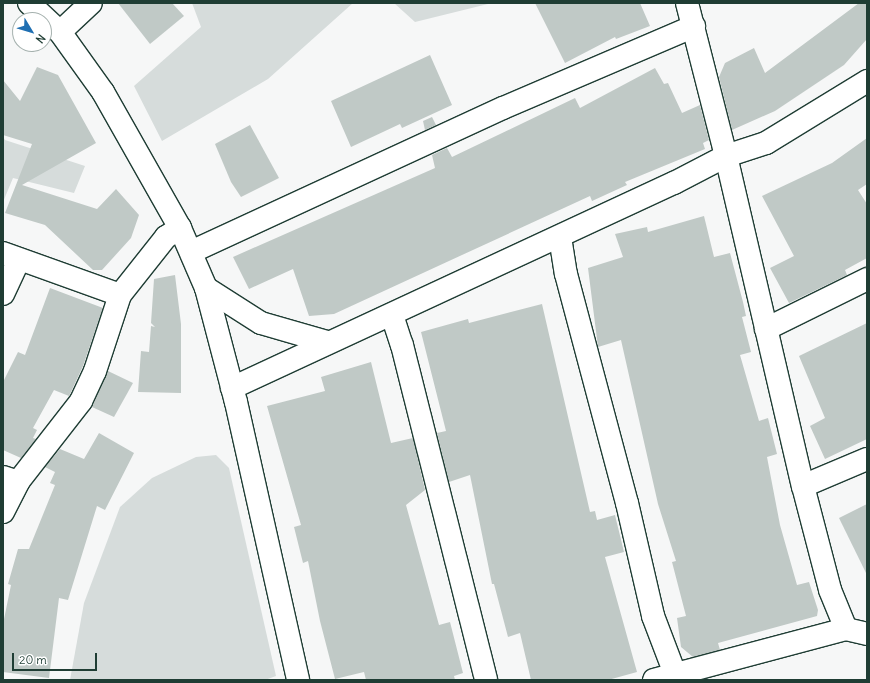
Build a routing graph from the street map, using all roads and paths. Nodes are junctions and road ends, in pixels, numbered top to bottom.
1 (29, 3) edge
2 (91, 3) edge
3 (687, 3) edge
4 (694, 26) junction
5 (60, 32) junction
6 (867, 81) edge
7 (726, 156) junction
8 (180, 228) junction
9 (560, 237) junction
10 (191, 252) junction
11 (11, 256) edge
12 (867, 279) edge
13 (206, 288) junction
14 (3, 294) edge
15 (120, 295) junction
16 (392, 314) junction
17 (766, 329) junction
18 (327, 342) junction
19 (232, 388) junction
20 (867, 459) edge
21 (10, 480) edge
22 (803, 486) junction
23 (3, 512) edge
24 (846, 629) junction
25 (867, 634) edge
26 (675, 674) junction
27 (298, 680) edge
28 (486, 680) edge
29 (654, 680) edge

1 - 5 street
2 - 5 street
3 - 4 street
4 - 7 street
4 - 10 street
5 - 8 street
6 - 7 street
7 - 9 street
7 - 17 street
8 - 10 street
8 - 15 street
9 - 16 street
9 - 26 street
10 - 13 street
11 - 14 street
11 - 15 street
12 - 17 street
13 - 18 street
13 - 19 street
15 - 21 street
16 - 18 street
16 - 28 street
17 - 22 street
18 - 19 street
19 - 27 street
20 - 22 street
21 - 23 street
22 - 24 street
24 - 25 street
24 - 26 street
26 - 29 street

